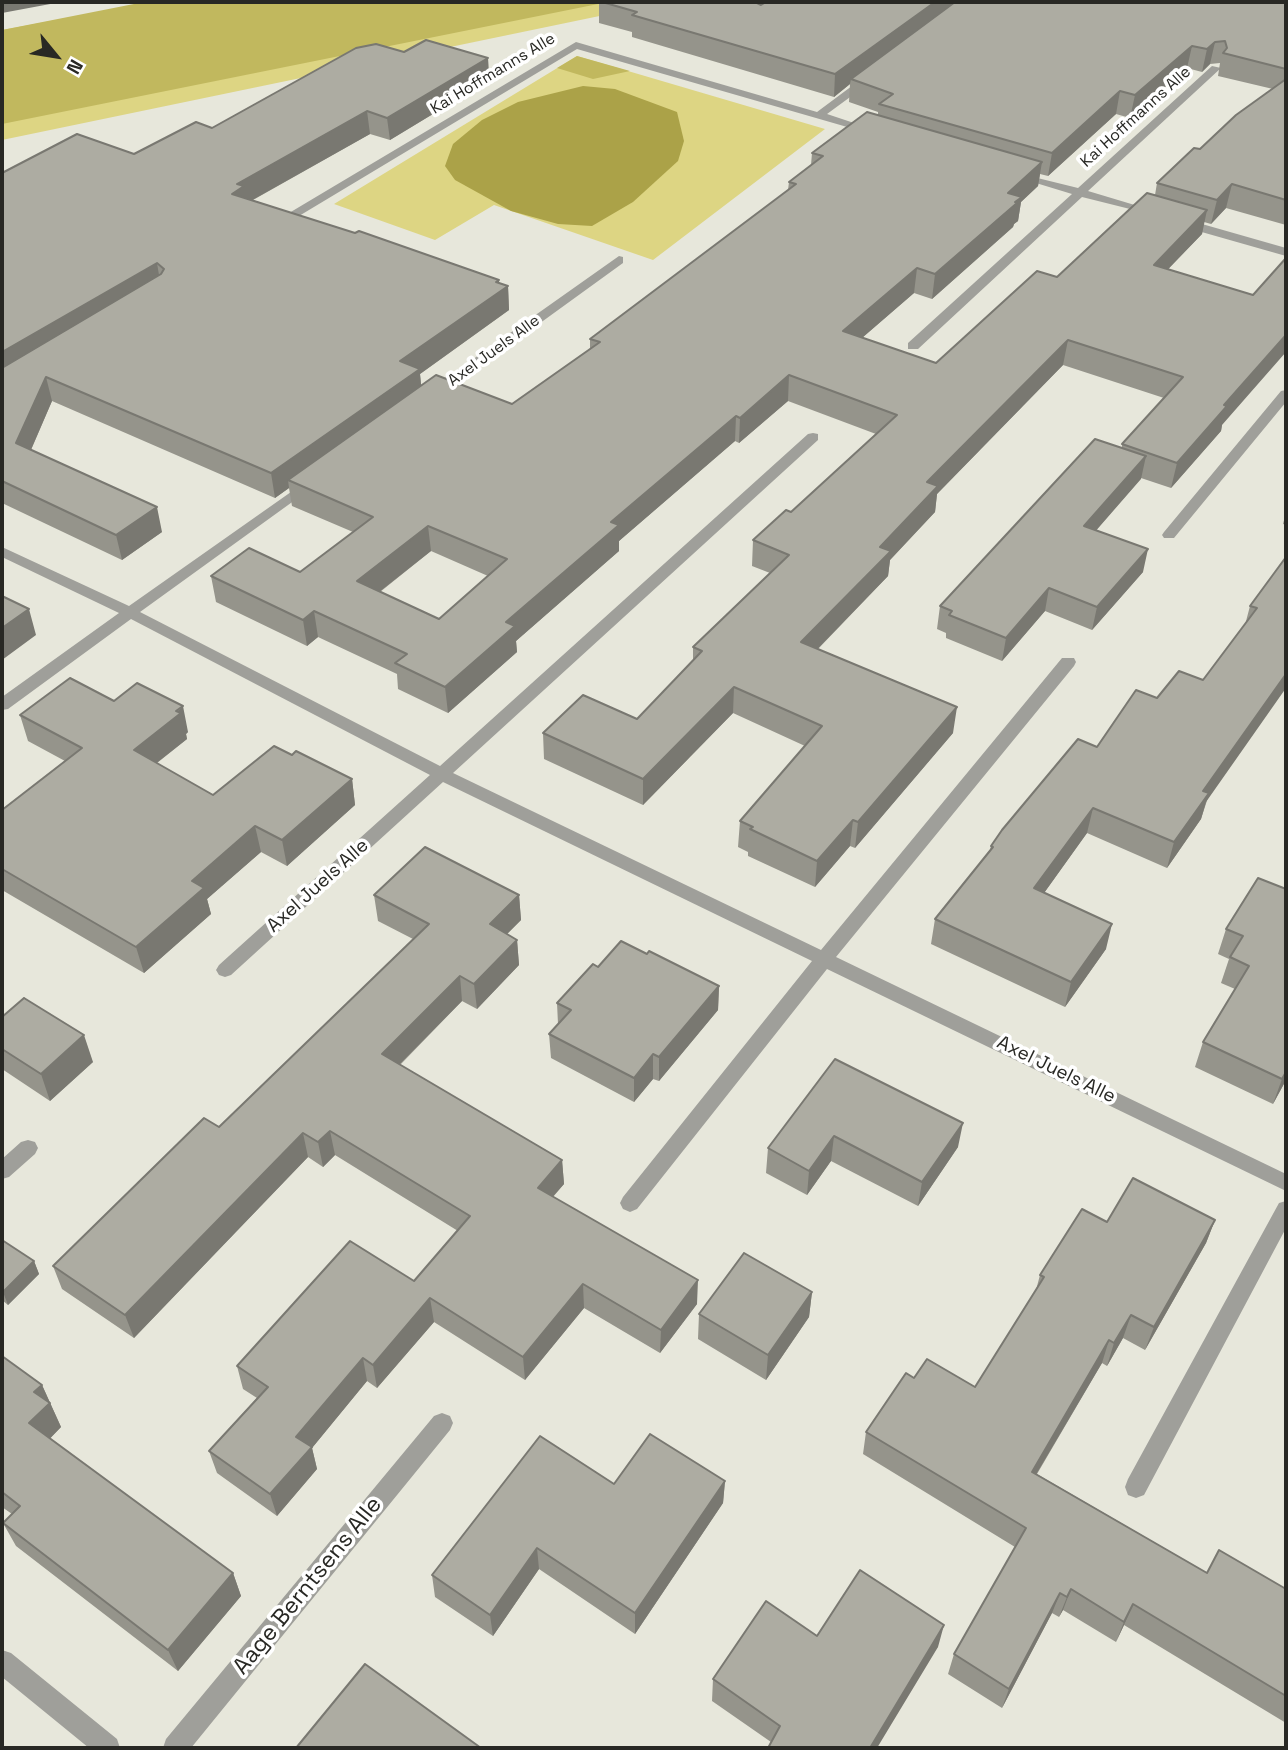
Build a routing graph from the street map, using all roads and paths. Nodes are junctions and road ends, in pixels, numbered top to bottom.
1 (1216, 68) edge
2 (873, 75) edge
3 (818, 116) junction
4 (884, 135) edge
5 (1001, 169) edge
6 (1080, 192) junction
7 (285, 219) edge
8 (1286, 253) edge
9 (619, 260) dead end
10 (913, 346) dead end
11 (1286, 394) edge
12 (419, 404) edge
13 (813, 437) dead end
14 (319, 477) edge
15 (1169, 535) dead end
16 (2, 551) edge
17 (130, 613) junction
18 (1068, 662) dead end
19 (2, 705) edge
20 (442, 774) junction
21 (825, 958) junction
22 (225, 970) dead end
23 (28, 1148) dead end
24 (2, 1171) edge
25 (1286, 1183) edge
26 (630, 1203) dead end
27 (1286, 1209) edge
28 (442, 1423) dead end
29 (1136, 1487) dead end
30 (2, 1662) edge
31 (107, 1748) edge
32 (175, 1748) edge

1 - 6 street, Kai Hoffmanns Alle
2 - 3 street
3 - 4 street, Kai Hoffmanns Alle
3 - 7 street, Kai Hoffmanns Alle
5 - 6 street, Kai Hoffmanns Alle
6 - 8 street, Kai Hoffmanns Alle
6 - 10 street, Kai Hoffmanns Alle
9 - 12 street, Axel Juels Alle
11 - 15 street
13 - 20 street, Axel Juels Alle
14 - 17 street
16 - 17 street, Axel Juels Alle
17 - 19 street
17 - 20 street, Axel Juels Alle
18 - 21 street
20 - 21 street, Axel Juels Alle
20 - 22 street, Axel Juels Alle
21 - 25 street, Axel Juels Alle
21 - 26 street
23 - 24 street
27 - 29 street
28 - 32 street, Aage Berntsens Alle
30 - 31 street

